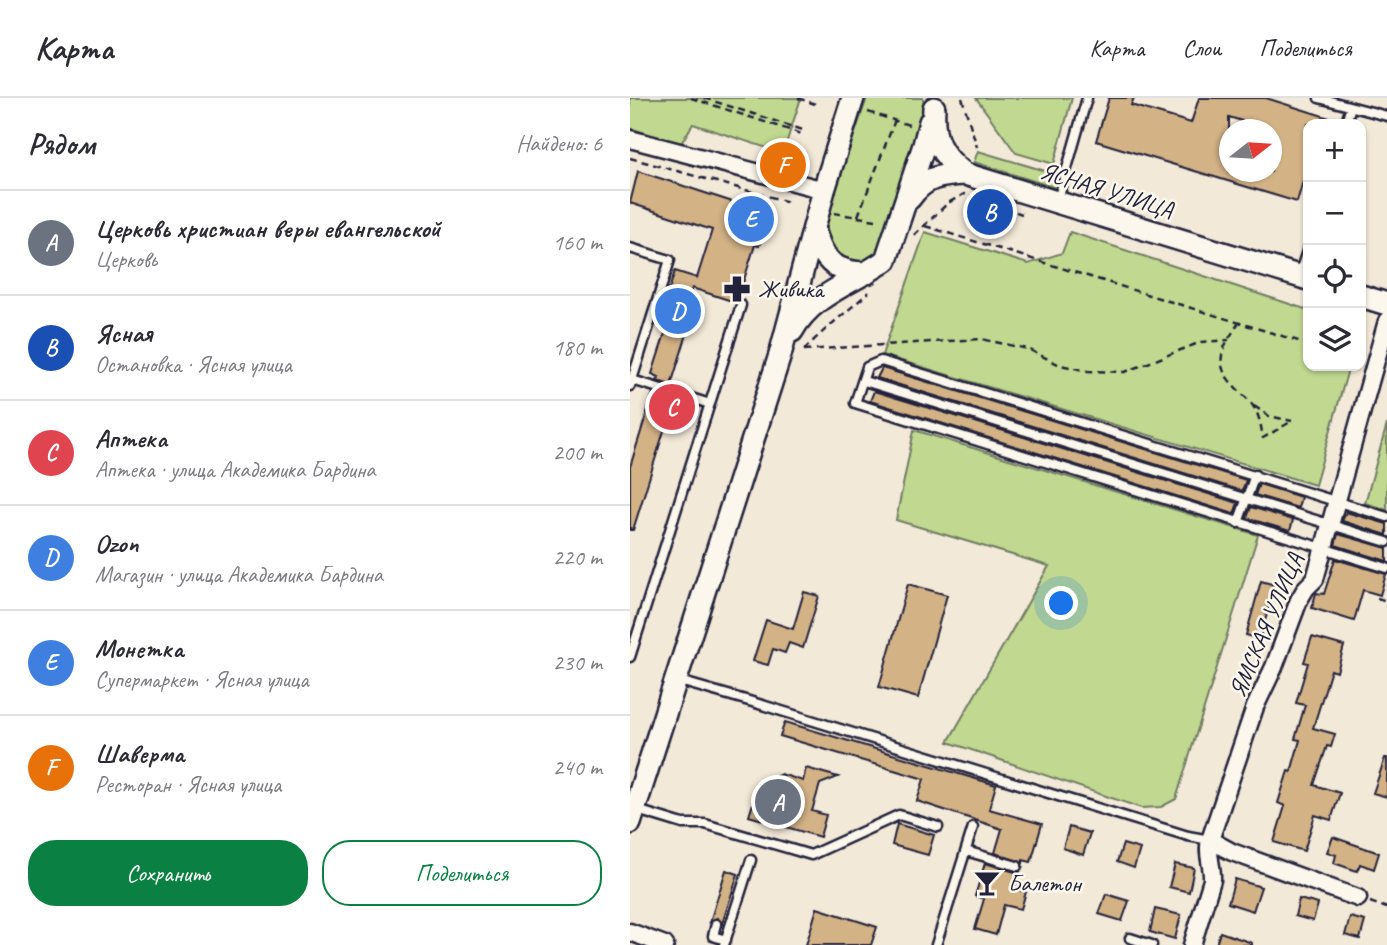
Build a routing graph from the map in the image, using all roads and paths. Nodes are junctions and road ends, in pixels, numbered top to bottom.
1 (691, 98) edge
2 (704, 98) edge
3 (798, 98) edge
4 (962, 98) edge
5 (1087, 98) edge
6 (1320, 98) edge
7 (856, 102) edge
8 (933, 103) edge
9 (814, 104) dead end
10 (1351, 107) junction
11 (1387, 116) edge
12 (1347, 119) edge
13 (895, 120) junction
14 (913, 127) dead end
15 (630, 139) edge
16 (977, 147) dead end
17 (630, 158) edge
18 (965, 174) junction
19 (824, 190) junction
20 (789, 202) dead end
21 (1058, 203) junction
22 (904, 207) junction
23 (833, 213) dead end
24 (1022, 214) dead end
25 (858, 216) junction
26 (876, 220) dead end
27 (925, 226) junction
28 (814, 228) junction
29 (918, 230) dead end
30 (630, 248) edge
31 (867, 273) junction
32 (1303, 278) edge
33 (1366, 298) edge
34 (1387, 304) edge
35 (741, 305) dead end
36 (1387, 321) edge
37 (1239, 322) junction
38 (1229, 340) junction
39 (1303, 342) edge
40 (804, 350) dead end
41 (780, 355) junction
42 (864, 381) junction
43 (631, 383) edge
44 (710, 404) junction
45 (1253, 406) junction
46 (1255, 475) junction
47 (1247, 499) junction
48 (1335, 502) junction
49 (1387, 517) edge
50 (1238, 523) junction
51 (1330, 524) junction
52 (1387, 542) edge
53 (1323, 548) junction
54 (1387, 568) edge
55 (1377, 598) dead end
56 (1387, 601) edge
57 (630, 657) edge
58 (677, 680) junction
59 (632, 816) edge
60 (938, 827) dead end
61 (973, 827) dead end
62 (1210, 841) junction
63 (966, 850) junction
64 (751, 860) dead end
65 (1017, 866) dead end
66 (1358, 898) dead end
67 (716, 924) dead end
68 (630, 932) edge
69 (1130, 939) dead end
70 (725, 942) edge
71 (665, 945) edge
72 (936, 945) edge
73 (1152, 945) edge
74 (1192, 945) edge

1 - 2 path
3 - 9 path
4 - 16 path
5 - 21 lane
6 - 10 lane
7 - 13 path
7 - 19 street
8 - 18 street, ЯСНАЯ УЛИЦА
8 - 22 street
10 - 11 lane
10 - 12 lane
13 - 14 path
13 - 25 path
15 - 19 street
17 - 20 path
18 - 21 street, ЯСНАЯ УЛИЦА
18 - 22 street
19 - 28 street
21 - 32 street, ЯСНАЯ УЛИЦА
22 - 31 street
23 - 25 path
24 - 27 path
25 - 26 path
27 - 29 path
27 - 37 path
28 - 31 street
28 - 41 street
30 - 43 lane
31 - 41 street
33 - 34 street
35 - 44 lane
36 - 48 street, ЯМСКАЯ УЛИЦА
37 - 38 path
37 - 39 path
38 - 40 path
38 - 45 path
41 - 58 street
42 - 46 lane
42 - 47 lane
42 - 50 lane
43 - 44 lane
44 - 57 lane
45 - 45 path
46 - 47 lane
46 - 48 lane
47 - 50 lane
47 - 51 lane
48 - 49 lane
48 - 51 street, ЯМСКАЯ УЛИЦА
50 - 53 lane
51 - 52 lane
51 - 53 street, ЯМСКАЯ УЛИЦА
53 - 54 lane
53 - 62 street, ЯМСКАЯ УЛИЦА
55 - 56 path
58 - 59 street
58 - 62 lane
59 - 60 lane
61 - 63 lane
62 - 66 street
62 - 74 street, ЯМСКАЯ УЛИЦА
63 - 65 lane
63 - 72 lane
64 - 70 lane
67 - 70 lane
68 - 71 street
69 - 73 lane

